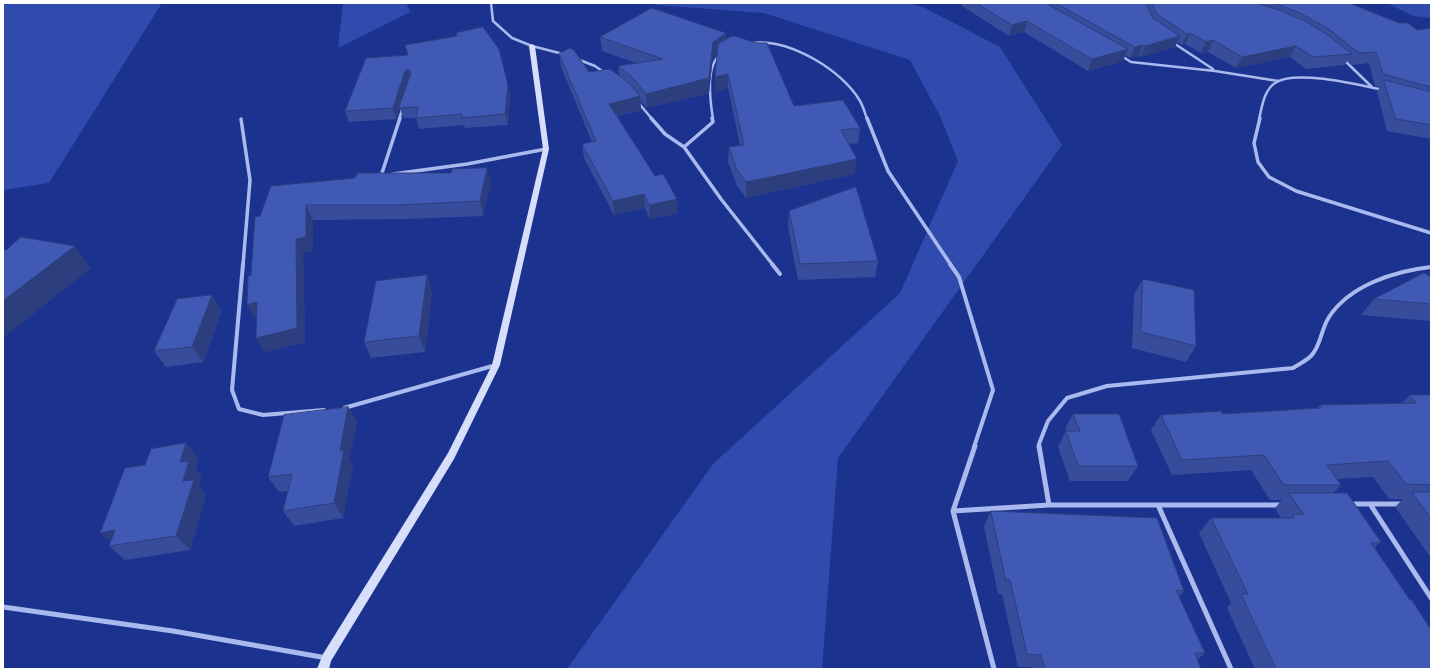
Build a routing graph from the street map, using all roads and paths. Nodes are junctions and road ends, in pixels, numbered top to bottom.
1 (491, 3) edge
2 (1170, 40) edge
3 (747, 44) edge
4 (532, 46) junction
5 (723, 52) edge
6 (1117, 54) edge
7 (565, 55) edge
8 (573, 58) edge
9 (1342, 58) edge
10 (1215, 70) junction
11 (607, 75) edge
12 (1278, 81) junction
13 (1372, 87) junction
14 (1387, 91) edge
15 (637, 100) edge
16 (404, 104) edge
17 (241, 119) dead end
18 (684, 147) junction
19 (546, 150) junction
20 (376, 176) edge
21 (381, 176) junction
22 (1431, 233) edge
23 (1431, 267) edge
24 (780, 274) dead end
25 (496, 365) junction
26 (339, 409) edge
27 (331, 410) edge
28 (1342, 504) edge
29 (1370, 504) junction
30 (1408, 504) dead end
31 (1049, 505) junction
32 (1158, 505) junction
33 (1290, 505) edge
34 (953, 511) junction
35 (1431, 598) edge
36 (3, 607) edge
37 (327, 658) junction
38 (323, 669) edge
39 (994, 669) edge
40 (1231, 669) edge

1 - 4 street
2 - 10 street
3 - 34 street
4 - 7 street
4 - 19 street
5 - 18 street
6 - 10 street
8 - 11 street
9 - 13 street
10 - 12 street
12 - 13 street
12 - 22 street
13 - 14 street
15 - 18 street
16 - 21 street
17 - 27 street
18 - 24 street
19 - 21 street
19 - 25 street
20 - 21 street
23 - 31 street
25 - 26 street
25 - 37 street
28 - 29 street
29 - 30 street
29 - 35 street
31 - 32 street
31 - 34 street
32 - 33 street
32 - 40 street
34 - 39 street
36 - 37 street
37 - 38 street

